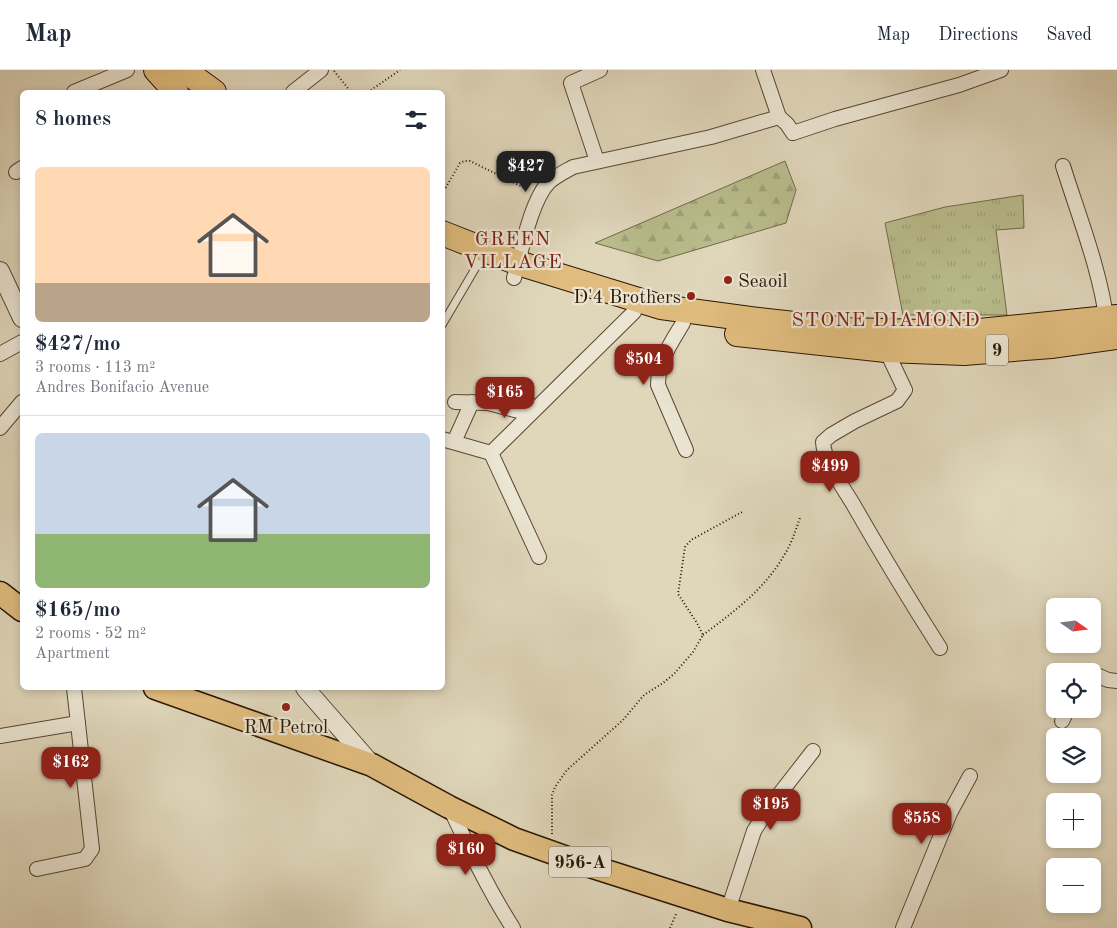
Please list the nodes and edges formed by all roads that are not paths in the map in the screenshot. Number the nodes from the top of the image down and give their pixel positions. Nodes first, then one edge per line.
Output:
1 (127, 70) edge
2 (156, 70) edge
3 (321, 70) edge
4 (600, 70) edge
5 (762, 70) edge
6 (1002, 70) edge
7 (185, 80) edge
8 (79, 90) edge
9 (209, 90) edge
10 (296, 90) edge
11 (779, 117) junction
12 (597, 162) junction
13 (1063, 166) dead end
14 (445, 235) edge
15 (445, 252) edge
16 (479, 262) junction
17 (516, 271) junction
18 (0, 272) edge
19 (634, 312) junction
20 (20, 314) edge
21 (445, 320) edge
22 (683, 323) junction
23 (1112, 328) edge
24 (20, 343) edge
25 (886, 350) junction
26 (0, 354) edge
27 (455, 402) dead end
28 (472, 402) junction
29 (20, 404) edge
30 (530, 414) junction
31 (0, 428) edge
32 (448, 441) edge
33 (686, 450) dead end
34 (491, 452) junction
35 (539, 557) dead end
36 (0, 593) edge
37 (20, 608) edge
38 (940, 648) dead end
39 (1101, 677) edge
40 (1117, 681) edge
41 (74, 690) edge
42 (161, 690) edge
43 (307, 690) edge
44 (78, 723) junction
45 (0, 736) edge
46 (814, 751) dead end
47 (372, 765) junction
48 (970, 776) dead end
49 (450, 807) junction
50 (37, 869) dead end
51 (728, 910) junction
52 (513, 928) edge
53 (800, 928) edge
54 (903, 928) edge

1 - 8 street
2 - 7 highway
3 - 10 street
4 - 12 street
5 - 11 street
6 - 11 street
7 - 9 highway
11 - 12 street
12 - 17 street
13 - 23 street
14 - 17 highway, 9
15 - 16 highway, 9
16 - 17 highway, 9
16 - 21 lane
17 - 19 highway, 9
17 - 23 highway, 9
18 - 20 street
19 - 22 highway, 9
19 - 30 street
22 - 25 highway, 9
22 - 33 street
23 - 25 highway, 9
24 - 26 street
25 - 38 street
27 - 28 street
28 - 30 street
28 - 32 street
29 - 31 street
30 - 34 street
32 - 34 street
34 - 35 street
36 - 37 main road
39 - 40 street
41 - 44 street
42 - 47 main road, 956-A
43 - 47 street, 956-A
44 - 45 street
44 - 50 street
46 - 51 street
47 - 49 main road, 956-A
48 - 54 street
49 - 51 main road, 956-A
49 - 52 street
51 - 53 main road, 956-A

